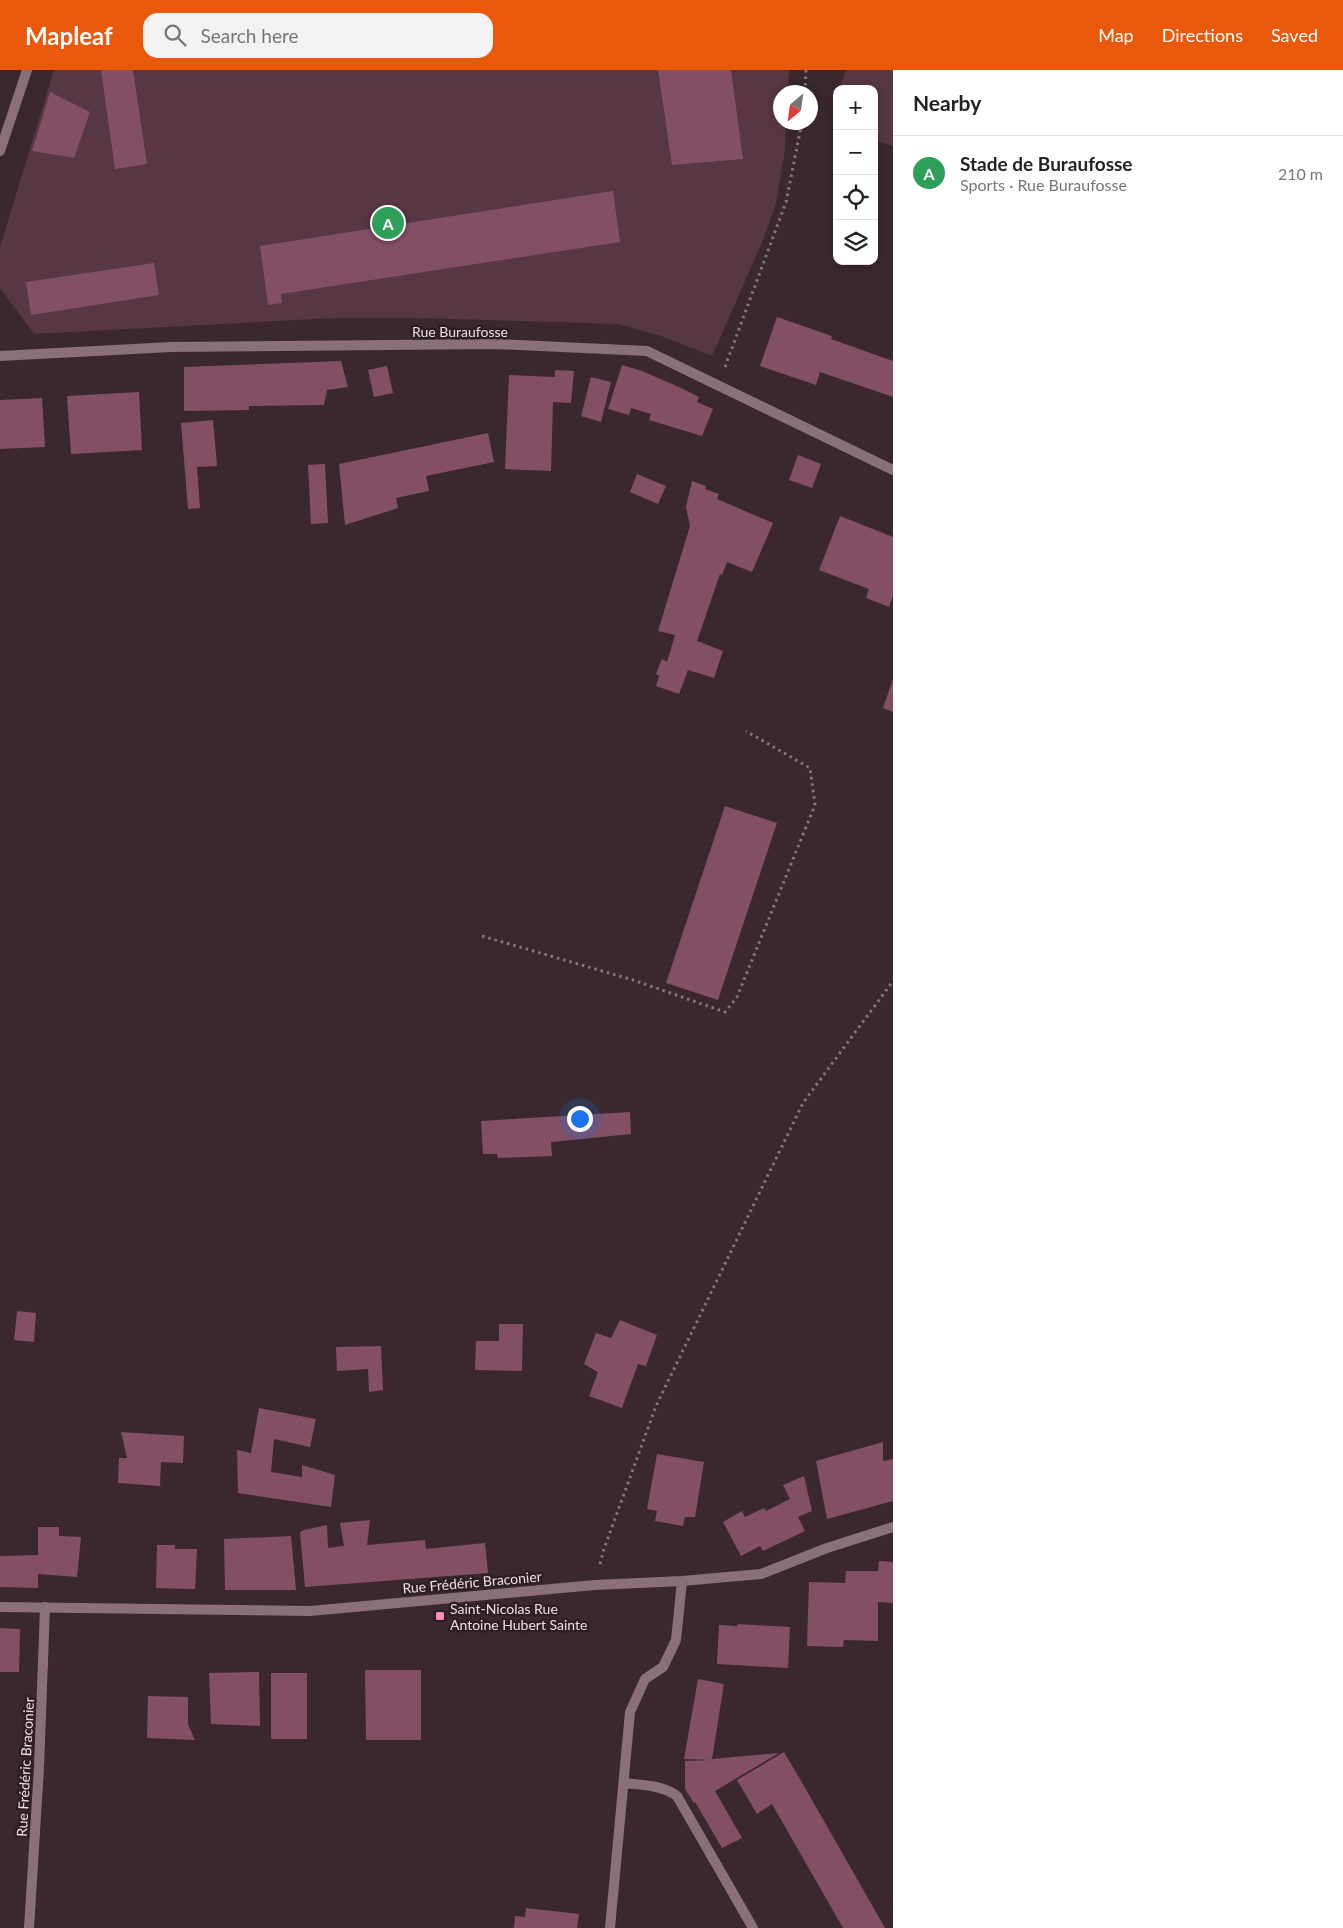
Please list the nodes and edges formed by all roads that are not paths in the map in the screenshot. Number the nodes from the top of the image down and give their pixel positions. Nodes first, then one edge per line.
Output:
1 (27, 70) edge
2 (0, 152) edge
3 (0, 356) edge
4 (893, 470) edge
5 (893, 1528) edge
6 (682, 1581) junction
7 (0, 1606) edge
8 (45, 1607) junction
9 (624, 1783) junction
10 (30, 1928) edge
11 (610, 1928) edge
12 (753, 1928) edge

1 - 2 street
3 - 4 street, Rue Buraufosse
5 - 6 street, Rue Frédéric Braconier
6 - 8 street, Rue Frédéric Braconier
6 - 9 street
7 - 8 street, Rue Frédéric Braconier
8 - 10 street, Rue Frédéric Braconier
9 - 11 street
9 - 12 street

